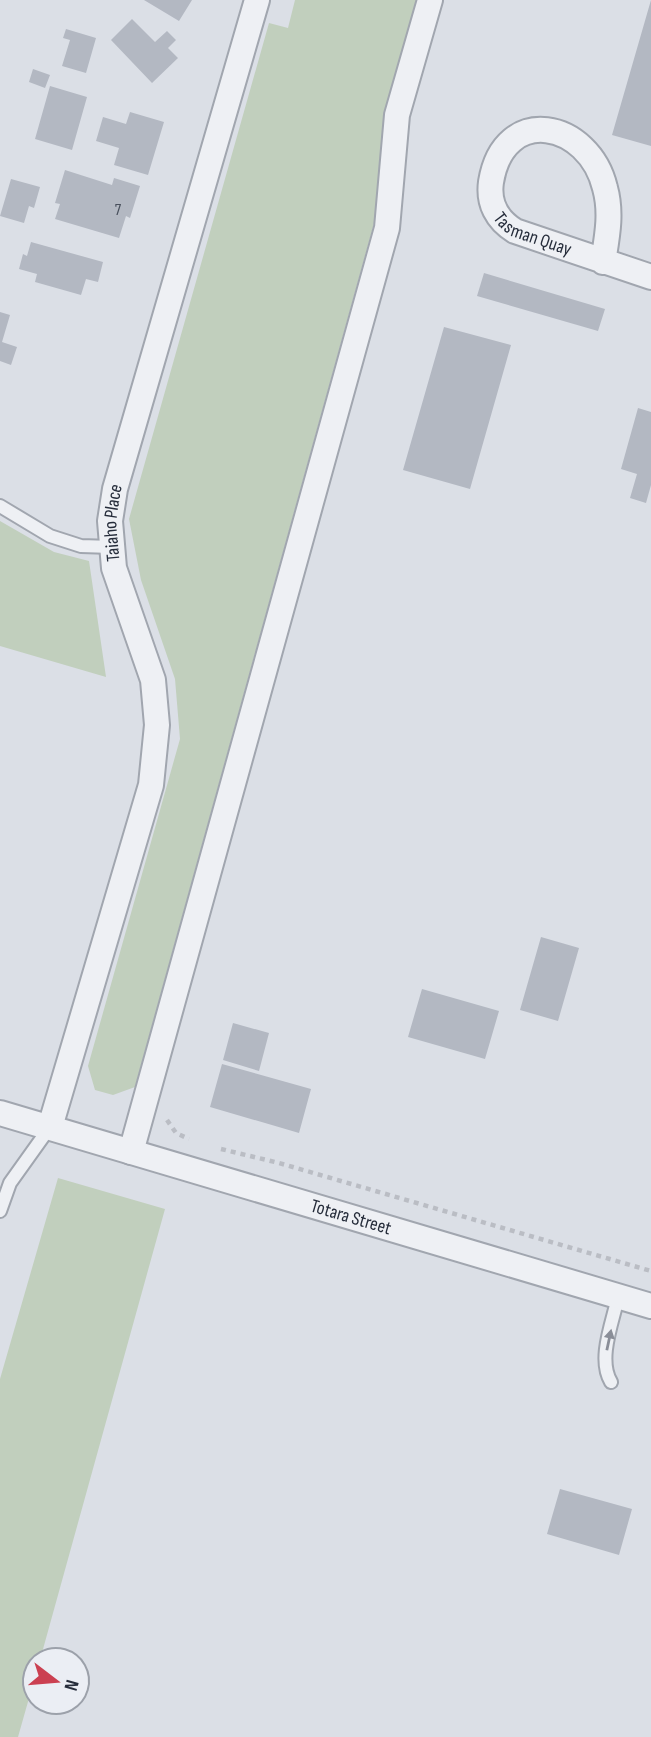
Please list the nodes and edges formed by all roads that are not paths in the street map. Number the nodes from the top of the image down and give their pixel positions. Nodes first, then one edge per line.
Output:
1 (257, 0) edge
2 (430, 0) edge
3 (603, 262) junction
4 (651, 276) edge
5 (0, 506) edge
6 (112, 547) junction
7 (0, 1113) edge
8 (51, 1128) junction
9 (131, 1152) junction
10 (0, 1211) edge
11 (618, 1297) junction
12 (651, 1306) edge
13 (611, 1382) dead end

1 - 6 street, Taiaho Place
2 - 9 street
3 - 3 street, Tasman Quay
3 - 4 street, Tasman Quay
5 - 6 lane
6 - 8 street, Taiaho Place
7 - 8 street, Totara Street
8 - 9 street, Totara Street
8 - 10 lane
9 - 11 street, Totara Street
11 - 12 street, Totara Street
13 -> 11 lane

